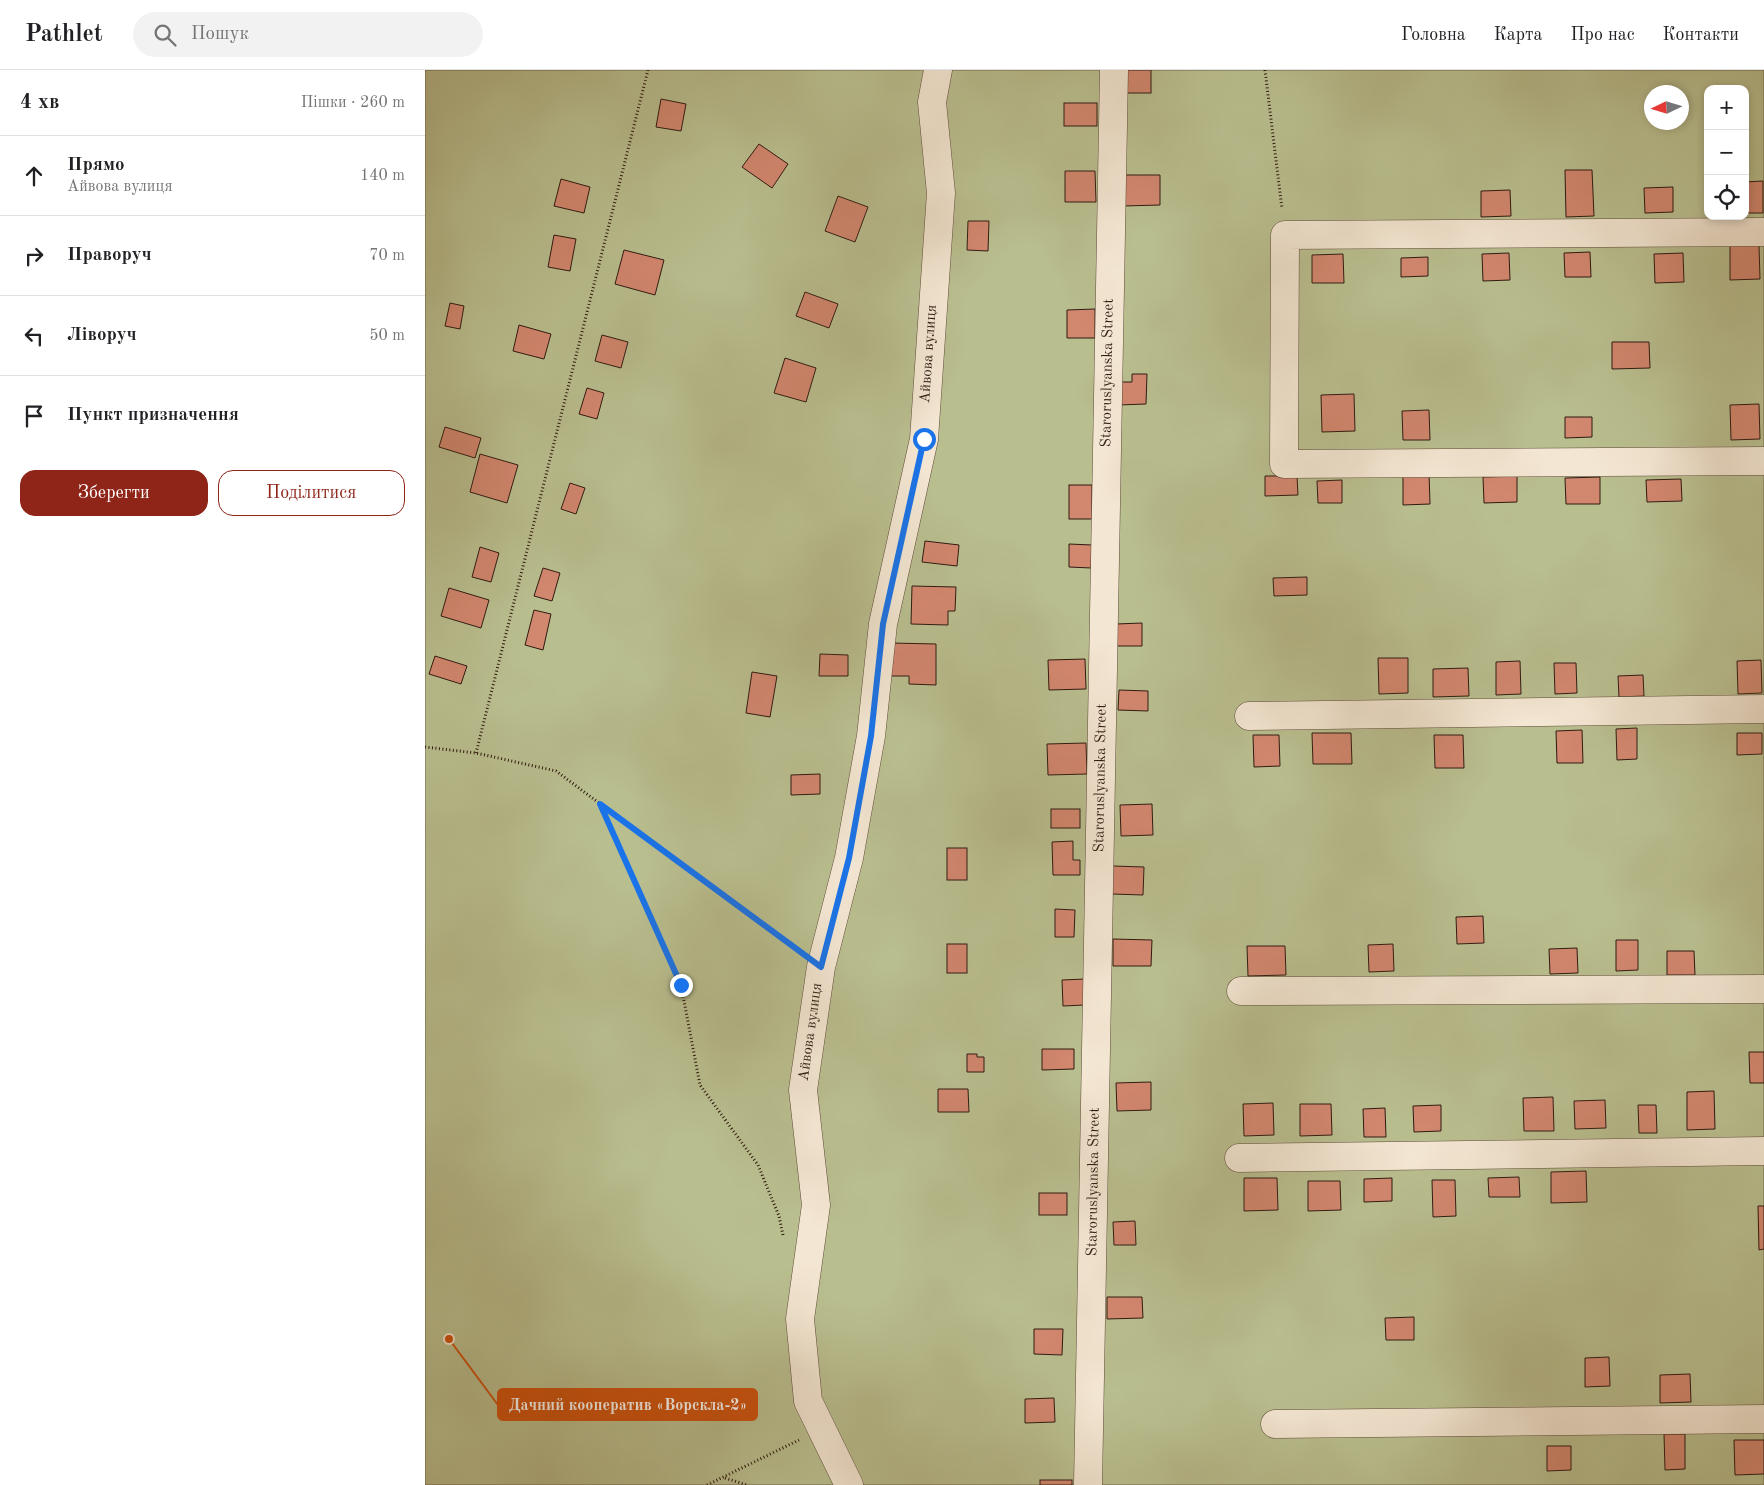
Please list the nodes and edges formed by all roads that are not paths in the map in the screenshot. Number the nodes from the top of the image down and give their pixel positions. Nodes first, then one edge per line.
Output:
1 (938, 70) edge
2 (1114, 70) edge
3 (1764, 232) edge
4 (1764, 461) edge
5 (1764, 709) edge
6 (1249, 716) dead end
7 (1764, 989) edge
8 (1241, 991) dead end
9 (1764, 1152) edge
10 (1239, 1158) dead end
11 (1764, 1419) edge
12 (1275, 1424) dead end
13 (849, 1485) edge
14 (1088, 1485) edge

1 - 13 street, Айвова вулиця
2 - 14 street, Staroruslyanska Street
3 - 4 street
5 - 6 street
7 - 8 street
9 - 10 street
11 - 12 street

